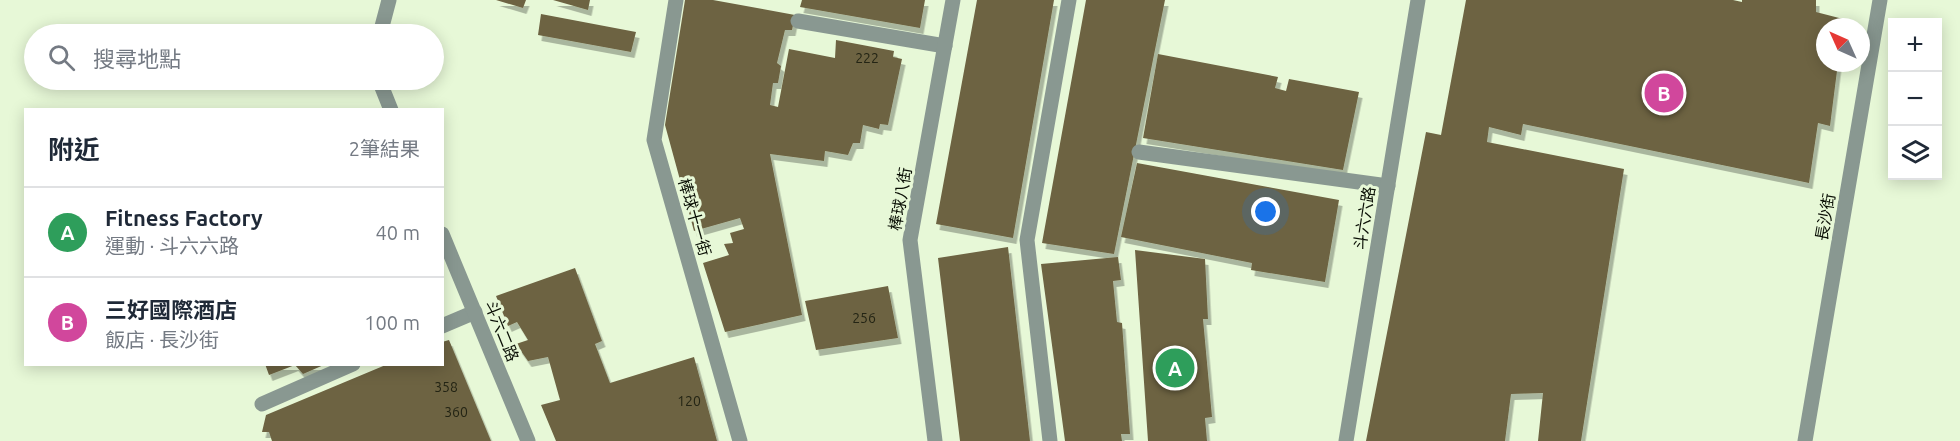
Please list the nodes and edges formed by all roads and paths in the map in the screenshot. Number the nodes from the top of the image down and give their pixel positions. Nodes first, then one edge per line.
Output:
1 (389, 0) edge
2 (676, 0) edge
3 (953, 0) edge
4 (1069, 0) edge
5 (1418, 0) edge
6 (1880, 0) edge
7 (798, 21) dead end
8 (383, 24) edge
9 (945, 46) junction
10 (383, 90) edge
11 (390, 108) edge
12 (1139, 152) dead end
13 (1388, 186) junction
14 (444, 239) edge
15 (475, 312) junction
16 (444, 325) edge
17 (348, 366) edge
18 (262, 404) dead end
19 (528, 441) edge
20 (740, 441) edge
21 (935, 441) edge
22 (1050, 441) edge
23 (1346, 441) edge
24 (1804, 441) edge

1 - 8 street
2 - 20 street, 棒球十一街
3 - 9 street, 棒球八街
4 - 22 street
5 - 13 street, 斗六六路
6 - 24 street, 長沙街
7 - 9 street
9 - 21 street, 棒球八街
10 - 11 street
12 - 13 street
13 - 23 street, 斗六六路
14 - 15 street, 斗六二路
15 - 16 street
15 - 19 street, 斗六二路
17 - 18 street

